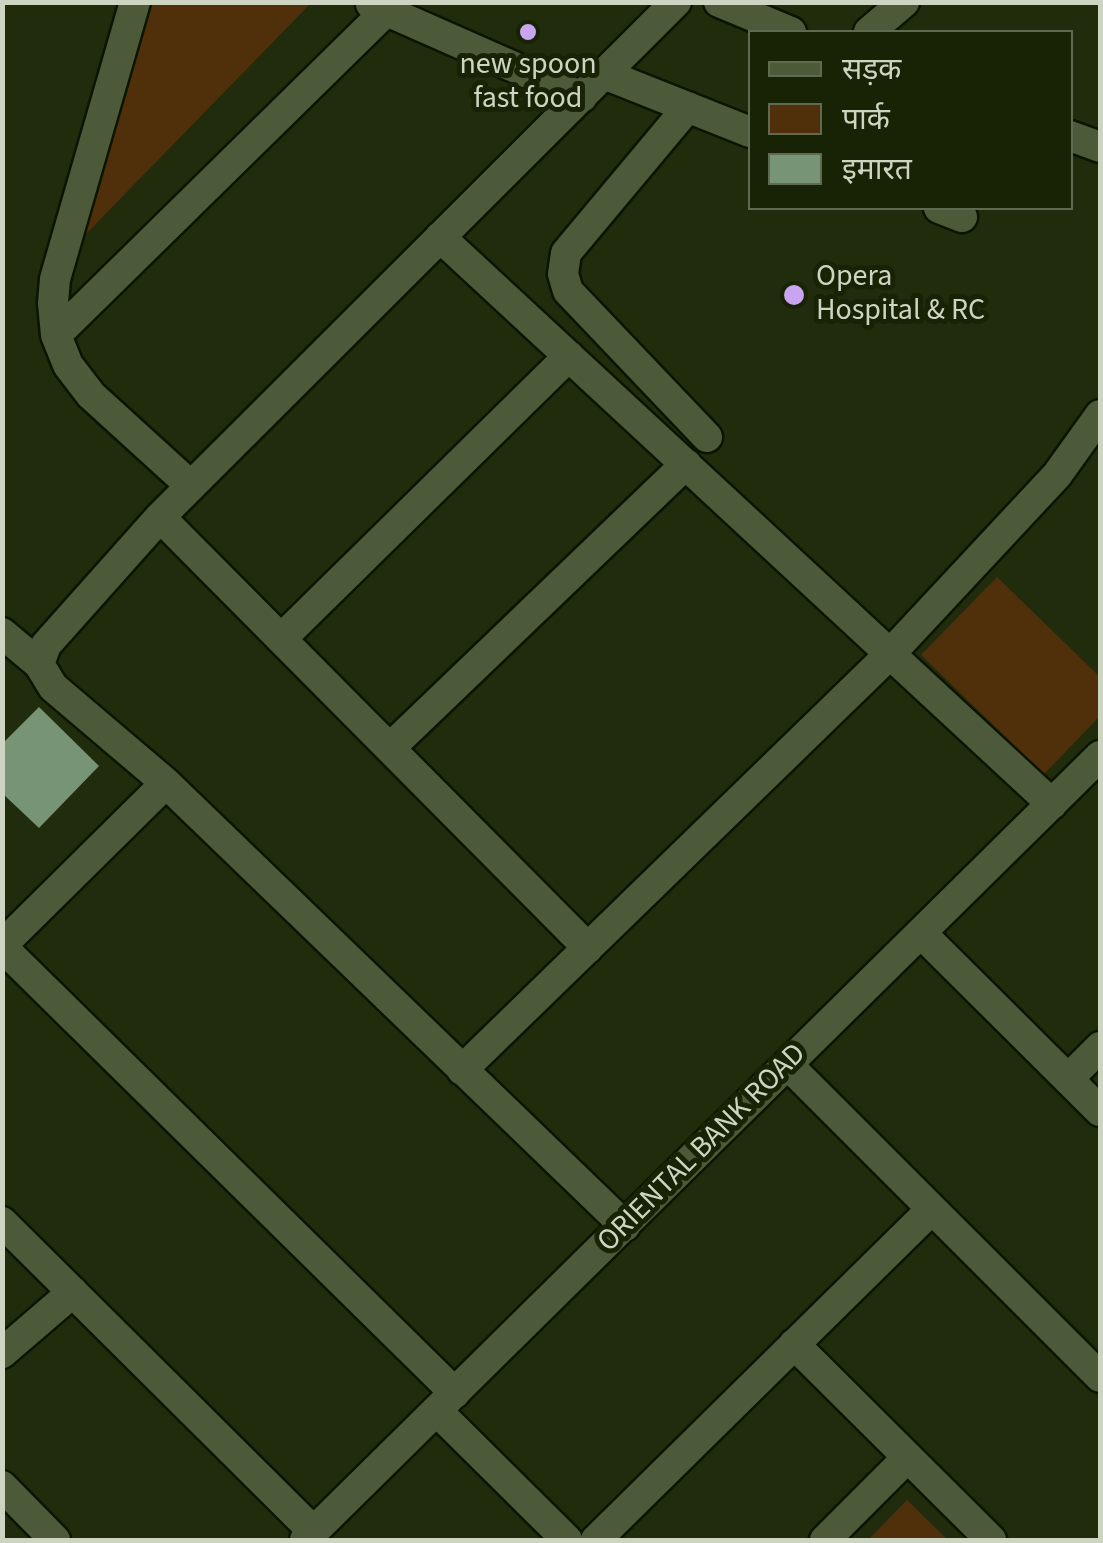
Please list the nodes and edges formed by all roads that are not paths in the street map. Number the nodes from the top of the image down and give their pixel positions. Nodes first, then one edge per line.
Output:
1 (134, 2) edge
2 (676, 2) edge
3 (718, 2) edge
4 (904, 2) edge
5 (377, 7) edge
6 (786, 30) edge
7 (870, 30) edge
8 (604, 74) junction
9 (582, 97) junction
10 (688, 107) junction
11 (748, 131) edge
12 (1073, 137) edge
13 (1100, 147) edge
14 (440, 237) junction
15 (56, 335) junction
16 (569, 356) junction
17 (1100, 415) edge
18 (707, 437) dead end
19 (686, 464) junction
20 (190, 486) junction
21 (160, 517) junction
22 (2, 633) edge
23 (281, 639) junction
24 (890, 654) junction
25 (38, 664) junction
26 (390, 748) junction
27 (1100, 756) edge
28 (166, 783) junction
29 (1052, 804) junction
30 (922, 934) junction
31 (2, 946) edge
32 (588, 948) junction
33 (1100, 1046) edge
34 (788, 1065) junction
35 (462, 1070) junction
36 (1068, 1079) junction
37 (1100, 1111) edge
38 (932, 1209) junction
39 (2, 1222) edge
40 (624, 1226) junction
41 (73, 1292) junction
42 (794, 1344) junction
43 (2, 1353) edge
44 (1100, 1377) edge
45 (446, 1402) junction
46 (908, 1457) junction
47 (2, 1486) edge
48 (310, 1536) edge
49 (55, 1540) edge
50 (567, 1540) edge
51 (596, 1540) edge
52 (824, 1540) edge
53 (991, 1540) edge

1 - 15 street
2 - 8 street
3 - 6 street
4 - 7 street
5 - 9 street
5 - 15 street
8 - 9 street
8 - 10 street
9 - 14 street
10 - 11 street
10 - 18 street
12 - 13 street
14 - 16 street
14 - 20 street
15 - 20 street
16 - 19 street
16 - 23 street
17 - 24 street
19 - 24 street
19 - 26 street
20 - 21 street
21 - 23 street
21 - 25 street
22 - 25 street
23 - 26 street
24 - 29 street
24 - 32 street
25 - 28 street
26 - 32 street
27 - 29 street, ORIENTAL BANK ROAD
28 - 31 street
28 - 35 street
29 - 30 street, ORIENTAL BANK ROAD
30 - 34 street, ORIENTAL BANK ROAD
30 - 36 street
31 - 45 street
32 - 35 street
33 - 36 street
34 - 38 street
34 - 40 street, ORIENTAL BANK ROAD
35 - 40 street
36 - 37 street
38 - 42 street
38 - 44 street
39 - 41 street
40 - 45 street, ORIENTAL BANK ROAD
41 - 43 street
41 - 48 street
42 - 46 street
42 - 51 street
45 - 48 street, ORIENTAL BANK ROAD
45 - 50 street
46 - 52 street
46 - 53 street
47 - 49 street

